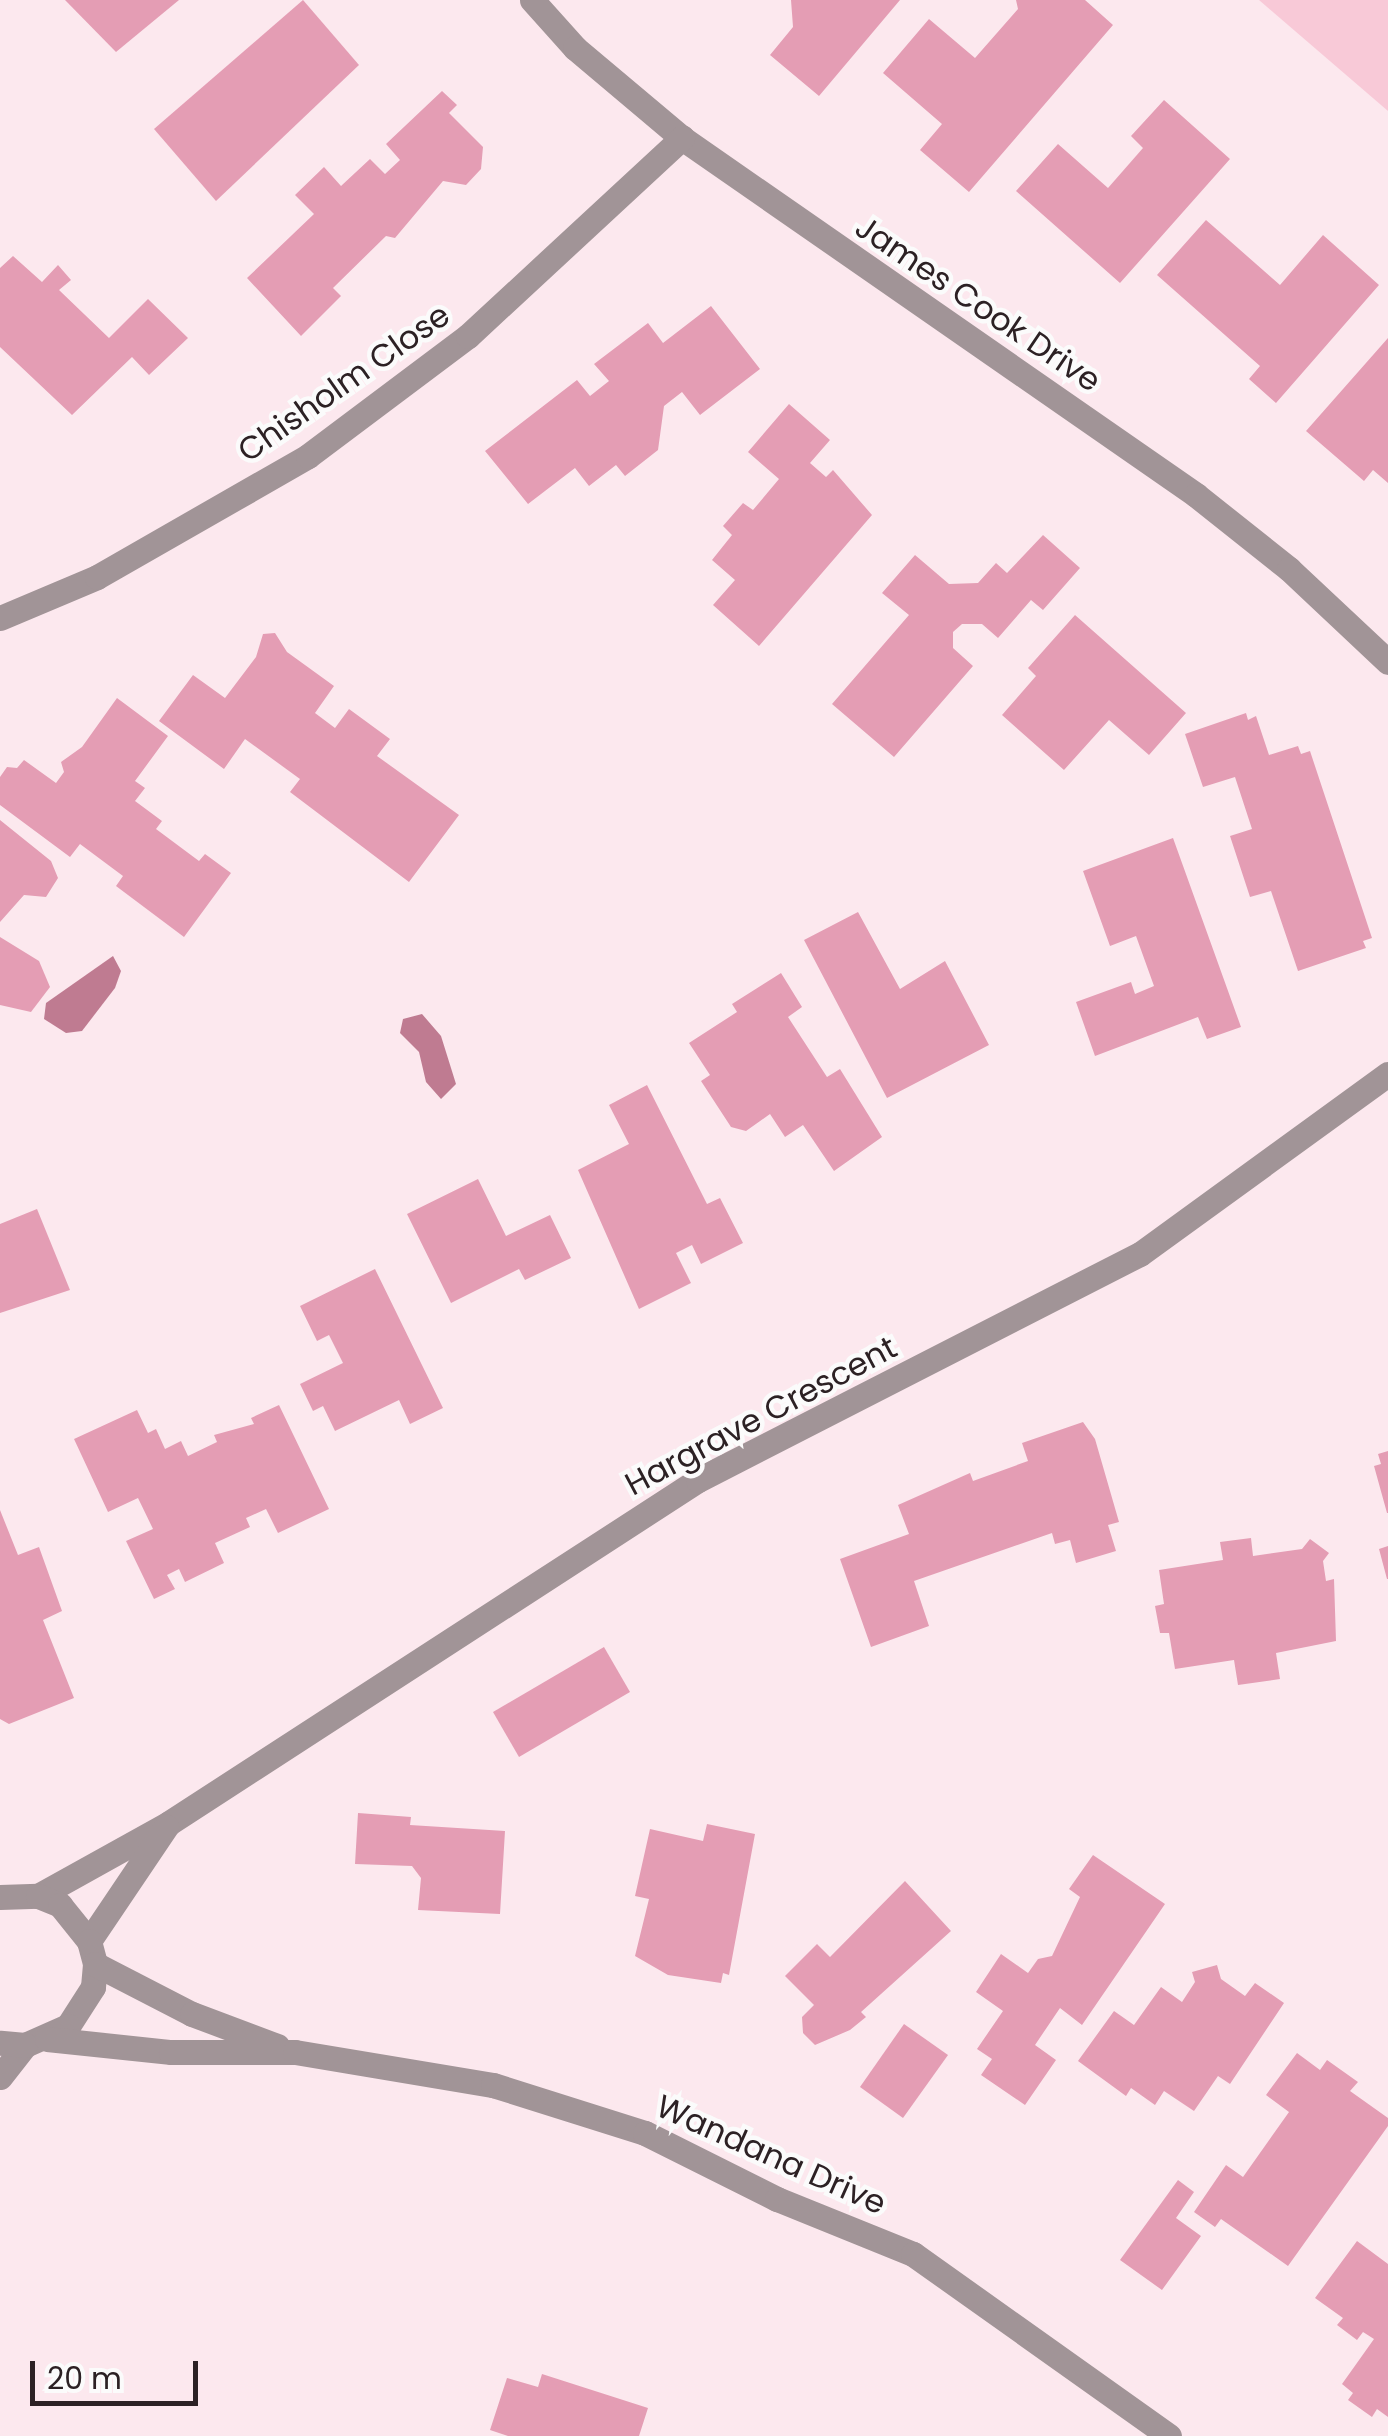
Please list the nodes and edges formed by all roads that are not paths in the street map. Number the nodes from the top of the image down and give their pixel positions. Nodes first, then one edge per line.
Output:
1 (532, 0) edge
2 (682, 138) junction
3 (0, 618) edge
4 (1388, 662) edge
5 (1388, 1074) edge
6 (169, 1823) junction
7 (13, 1893) edge
8 (92, 1952) junction
9 (24, 2042) edge
10 (294, 2052) junction
11 (0, 2077) edge
12 (1168, 2436) edge

1 - 2 street, James Cook Drive
2 - 3 street, Chisholm Close
2 - 4 street, James Cook Drive
5 - 6 street, Hargrave Crescent
6 - 7 street, Hargrave Crescent
6 - 8 street, Hargrave Crescent
7 - 8 street
8 - 9 street, Hargrave Crescent
8 - 10 street, Wandana Drive
9 - 10 street, Wandana Drive
9 - 11 street, Hargrave Crescent
10 - 12 street, Wandana Drive

